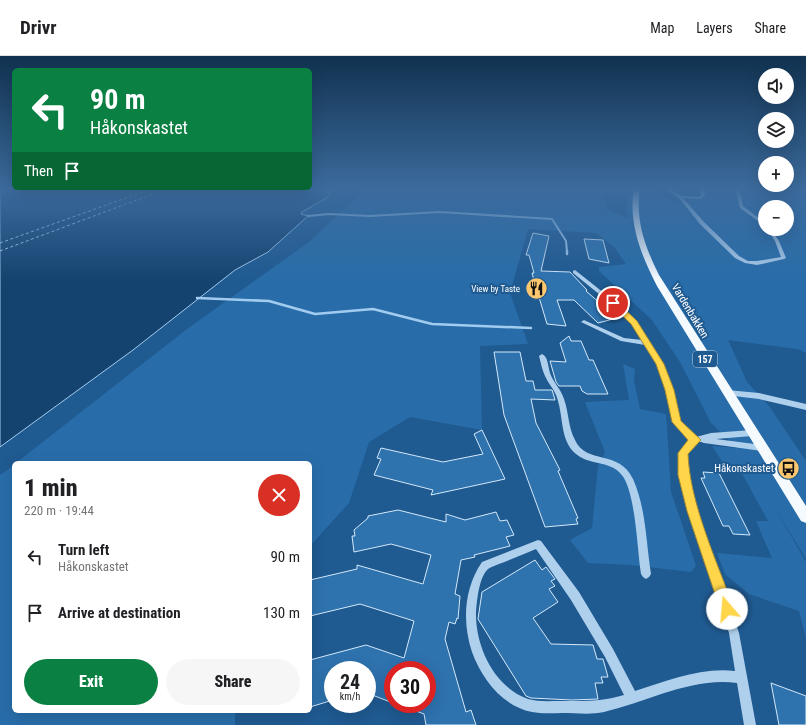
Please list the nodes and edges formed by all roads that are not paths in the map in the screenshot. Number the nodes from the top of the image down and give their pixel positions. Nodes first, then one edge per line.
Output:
1 (636, 219) edge
2 (699, 219) edge
3 (774, 236) edge
4 (575, 272) dead end
5 (584, 322) dead end
6 (647, 343) junction
7 (542, 356) dead end
8 (727, 394) junction
9 (806, 407) edge
10 (752, 433) junction
11 (698, 440) junction
12 (762, 448) junction
13 (806, 518) edge
14 (646, 574) dead end
15 (741, 678) junction
16 (632, 697) junction
17 (750, 725) edge

1 - 8 main road, Vardenbakken / 157
2 - 3 street
4 - 6 street
5 - 6 street
6 - 11 street
7 - 14 street
8 - 9 street
8 - 10 main road, Vardenbakken / 157
10 - 11 street
10 - 12 main road, Vardenbakken / 157
11 - 12 street
11 - 15 street
12 - 13 main road, Vardenbakken / 157
15 - 16 street
15 - 17 street
16 - 16 street

